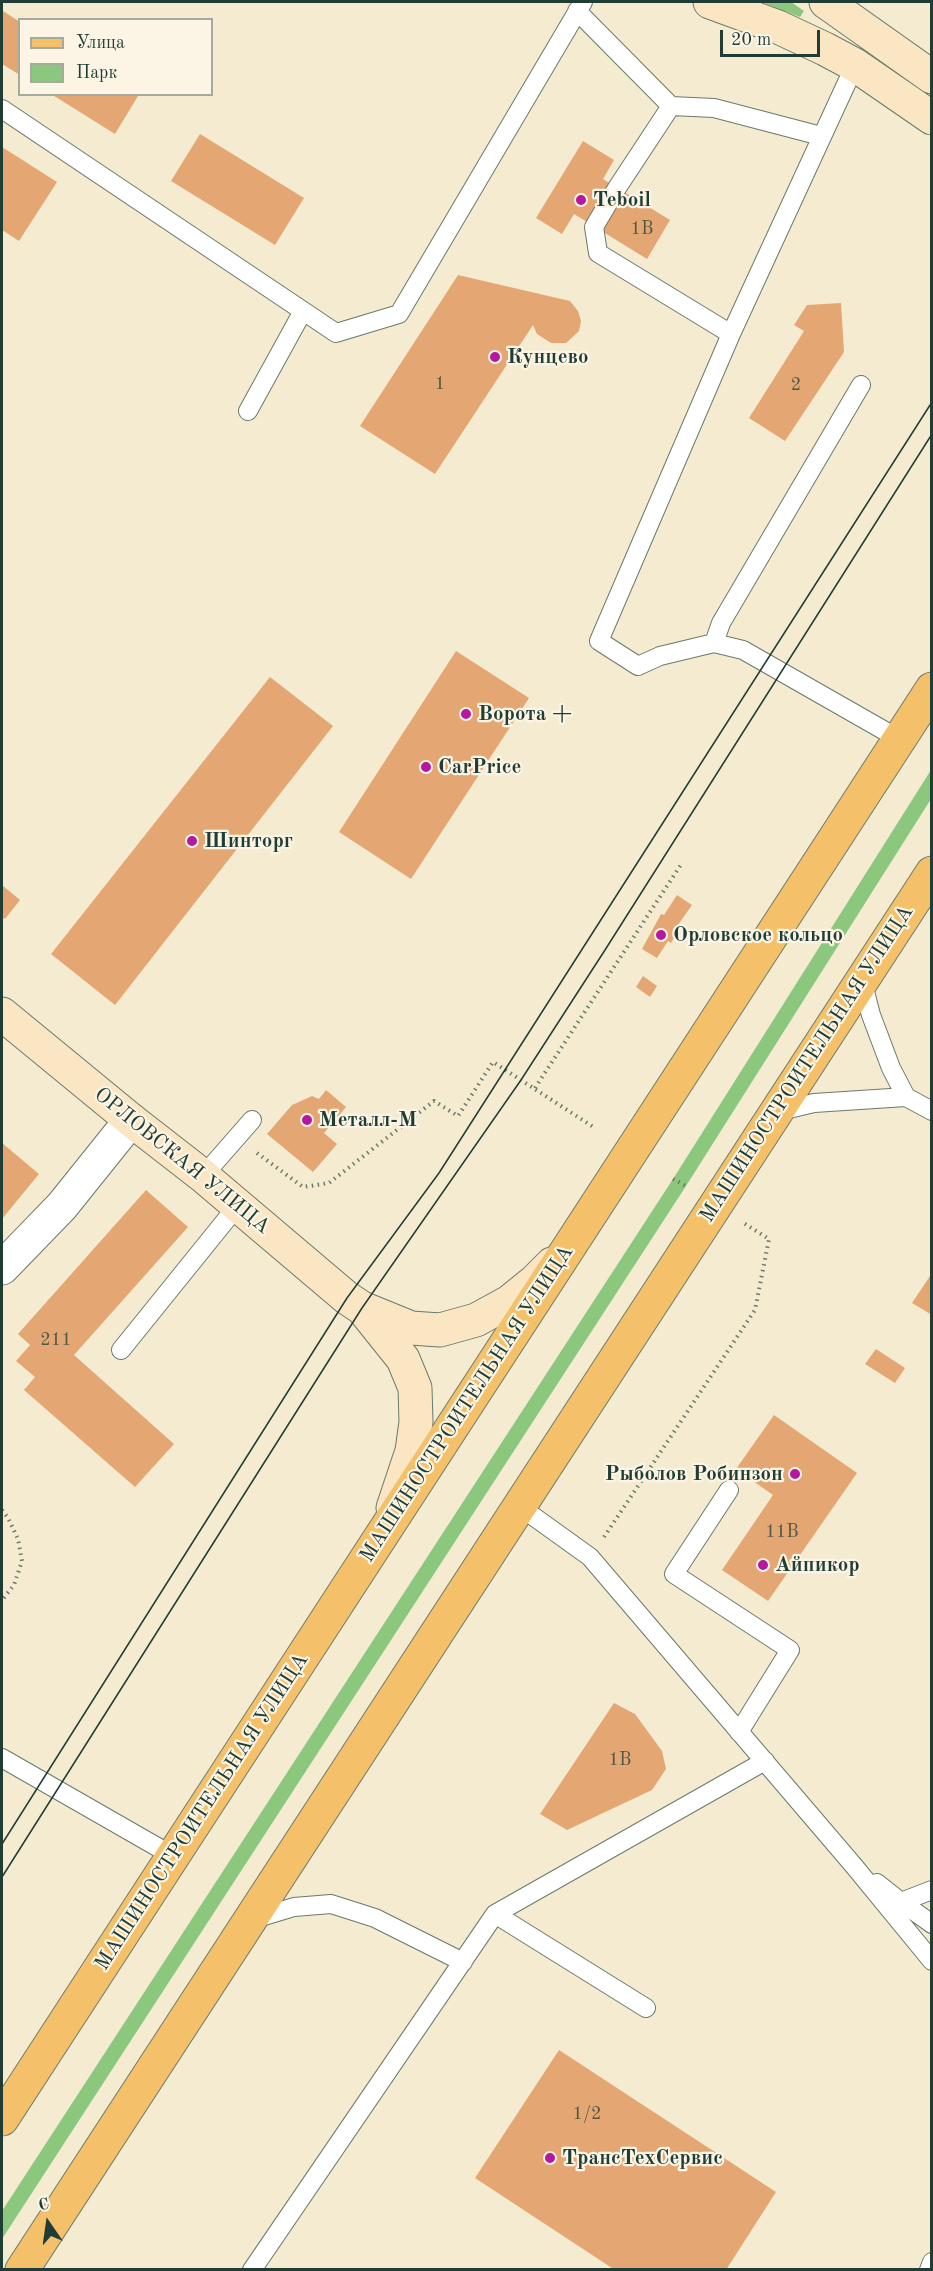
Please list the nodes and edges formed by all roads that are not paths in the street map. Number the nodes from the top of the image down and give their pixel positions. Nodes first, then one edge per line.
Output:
1 (710, 2) edge
2 (826, 2) edge
3 (580, 6) edge
4 (855, 65) junction
5 (932, 77) edge
6 (671, 106) junction
7 (2, 109) edge
8 (932, 118) edge
9 (821, 136) junction
10 (303, 311) junction
11 (731, 334) junction
12 (861, 385) dead end
13 (248, 411) dead end
14 (714, 644) junction
15 (932, 689) edge
16 (899, 739) junction
17 (932, 873) edge
18 (862, 980) junction
19 (2, 1014) edge
20 (906, 1097) junction
21 (932, 1111) edge
22 (776, 1112) junction
23 (131, 1120) junction
24 (252, 1120) dead end
25 (203, 1176) junction
26 (238, 1205) junction
27 (569, 1247) junction
28 (2, 1268) edge
29 (362, 1308) junction
30 (121, 1350) dead end
31 (729, 1490) dead end
32 (519, 1506) junction
33 (387, 1527) junction
34 (739, 1732) junction
35 (2, 1758) edge
36 (765, 1761) junction
37 (173, 1856) junction
38 (854, 1866) junction
39 (932, 1890) edge
40 (901, 1902) junction
41 (495, 1914) junction
42 (249, 1921) junction
43 (932, 1924) edge
44 (463, 1962) junction
45 (931, 1962) edge
46 (646, 2008) dead end
47 (2, 2119) edge
48 (74, 2190) junction
49 (932, 2262) edge
50 (22, 2270) edge
51 (39, 2270) edge
52 (252, 2270) edge
53 (929, 2270) edge

1 - 4 street
2 - 5 street
3 - 6 lane
3 - 10 lane
4 - 8 street
4 - 9 lane
6 - 9 lane
6 - 11 lane
7 - 10 lane
9 - 11 lane
10 - 13 lane
11 - 14 lane
12 - 14 lane
14 - 16 lane
15 - 16 main road, МАШИНОСТРОИТЕЛЬНАЯ УЛИЦА
16 - 27 main road, МАШИНОСТРОИТЕЛЬНАЯ УЛИЦА
17 - 18 main road, МАШИНОСТРОИТЕЛЬНАЯ УЛИЦА
18 - 20 lane
18 - 22 main road, МАШИНОСТРОИТЕЛЬНАЯ УЛИЦА
19 - 23 street, ОРЛОВСКАЯ УЛИЦА
20 - 21 lane
20 - 22 lane
22 - 32 main road, МАШИНОСТРОИТЕЛЬНАЯ УЛИЦА
23 - 25 street, ОРЛОВСКАЯ УЛИЦА
23 - 28 street
24 - 25 lane
25 - 26 street, ОРЛОВСКАЯ УЛИЦА
26 - 29 street, ОРЛОВСКАЯ УЛИЦА
26 - 30 lane
27 - 29 street
27 - 33 main road, МАШИНОСТРОИТЕЛЬНАЯ УЛИЦА
29 - 33 street
31 - 34 lane
32 - 34 lane
32 - 42 main road, МАШИНОСТРОИТЕЛЬНАЯ УЛИЦА
33 - 37 main road, МАШИНОСТРОИТЕЛЬНАЯ УЛИЦА
34 - 36 lane
35 - 37 lane
36 - 38 lane
36 - 41 lane
37 - 47 main road, МАШИНОСТРОИТЕЛЬНАЯ УЛИЦА
38 - 40 lane
38 - 45 lane
39 - 40 lane
40 - 43 lane
41 - 44 lane
41 - 46 lane
42 - 44 lane
42 - 48 main road, МАШИНОСТРОИТЕЛЬНАЯ УЛИЦА
44 - 52 lane
48 - 50 main road
48 - 51 main road
49 - 53 lane

